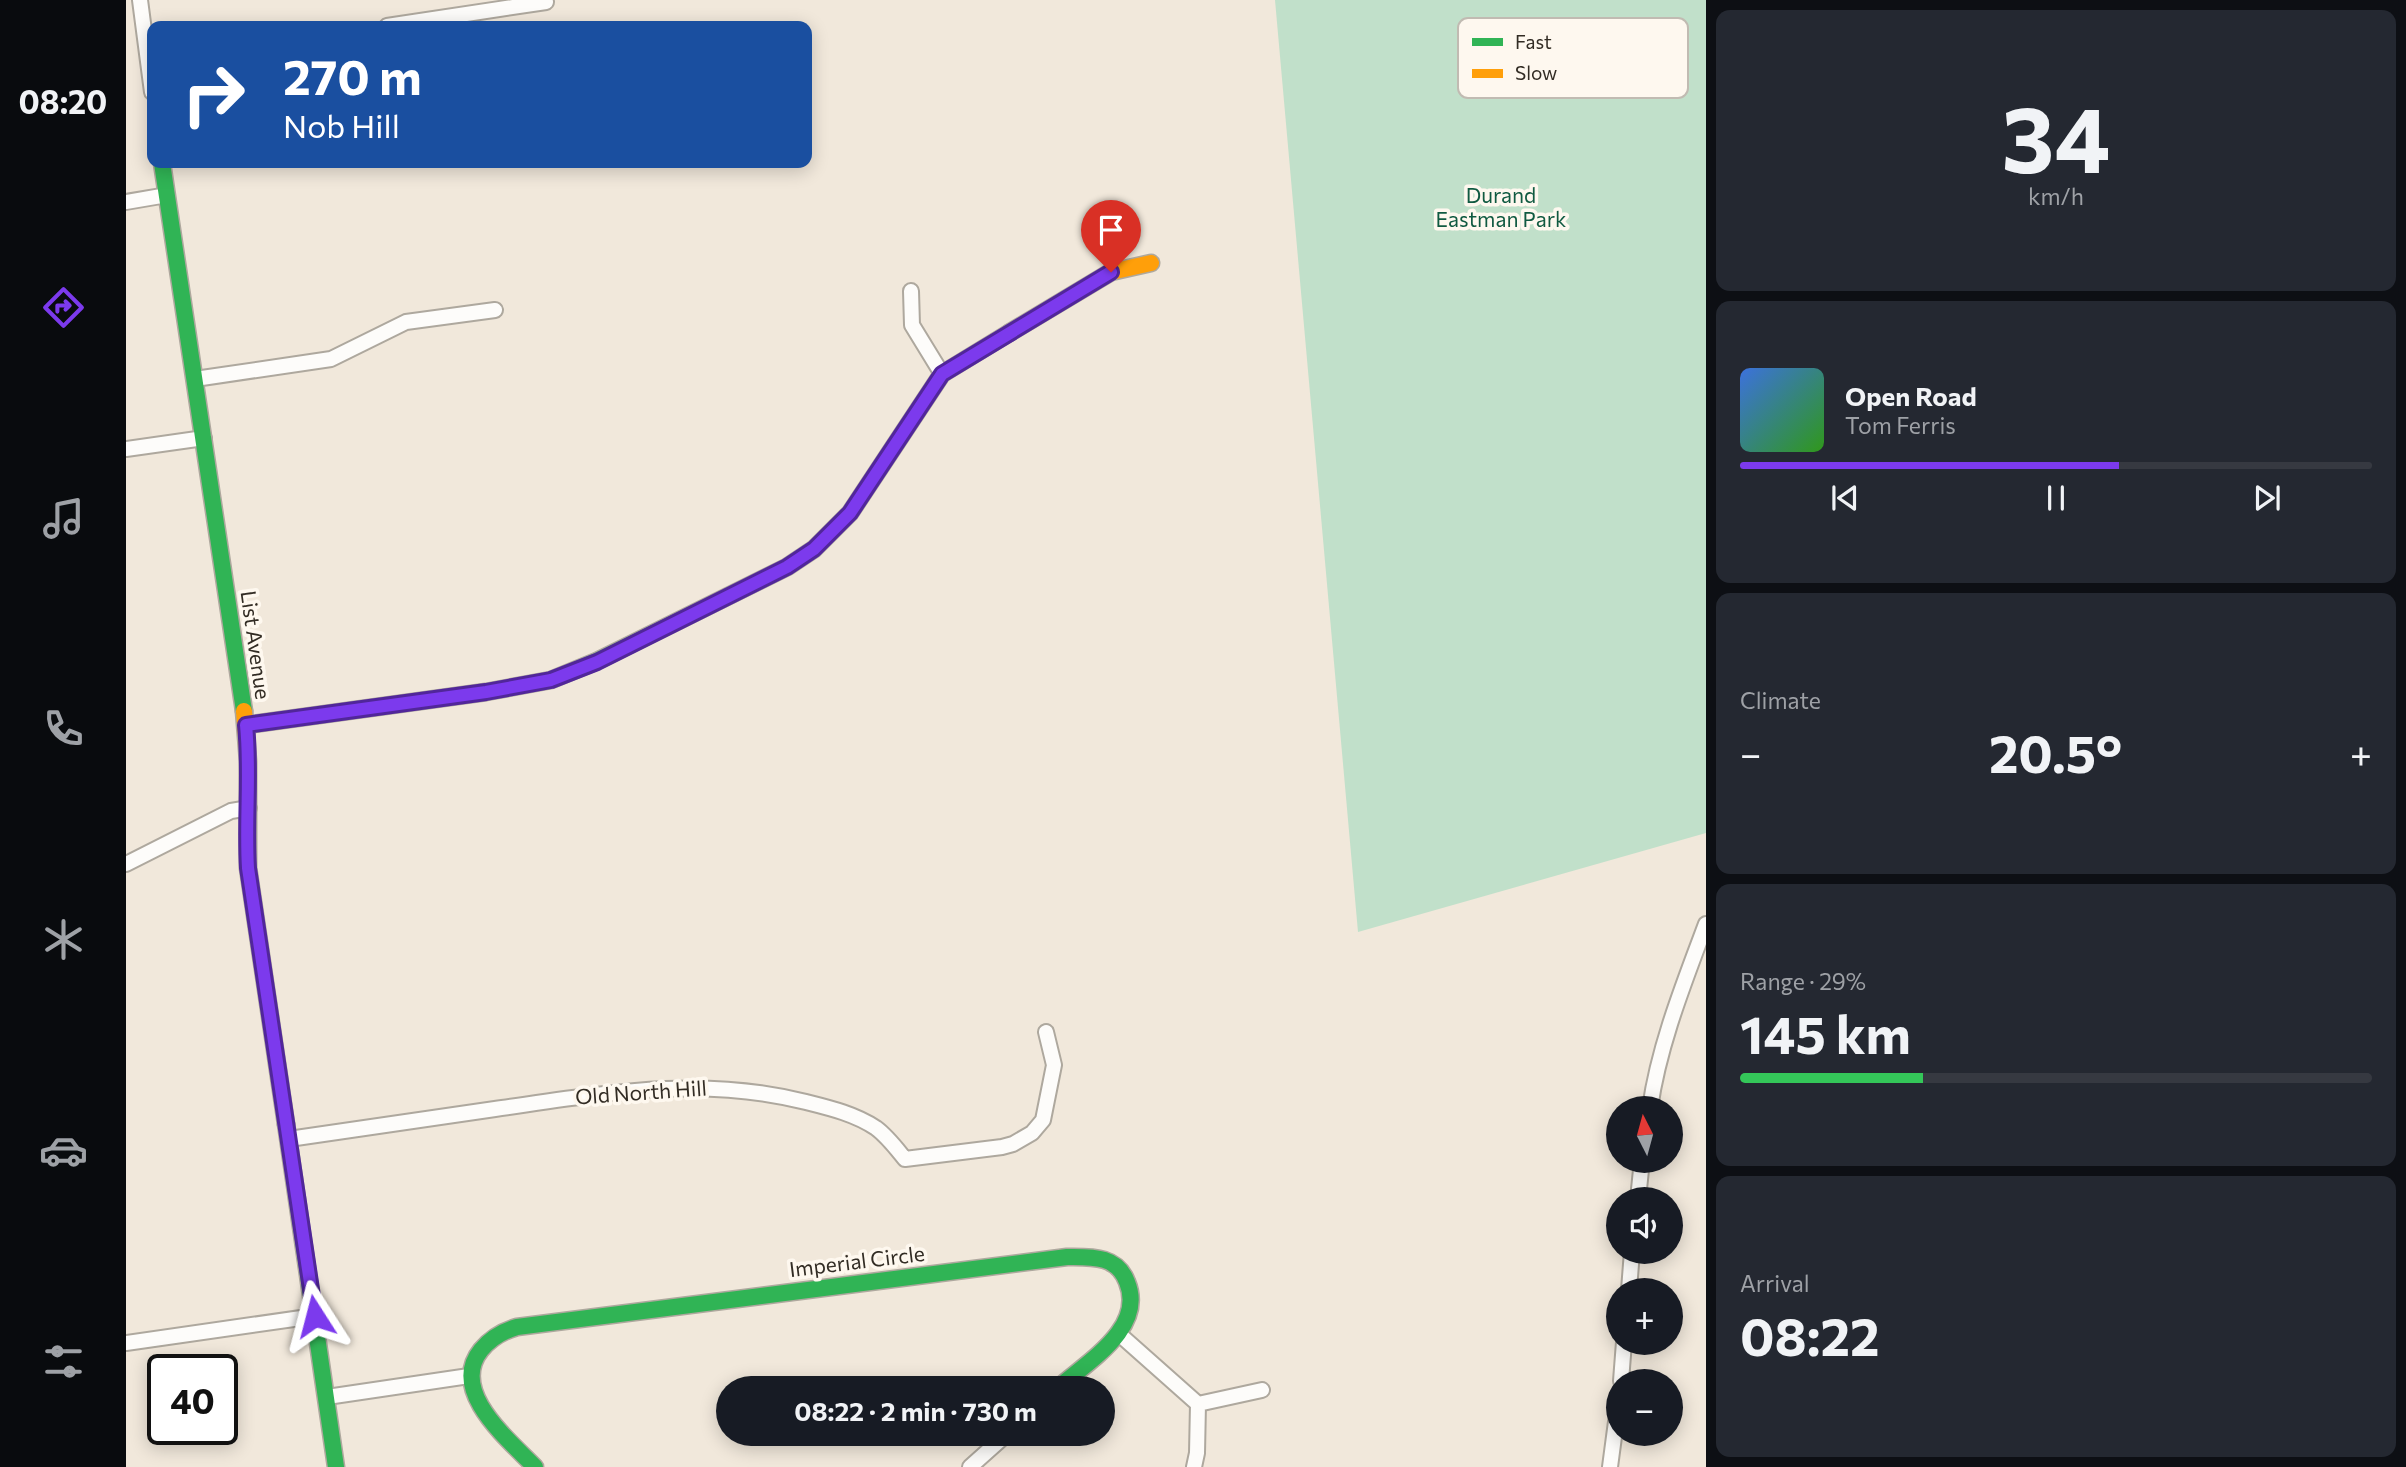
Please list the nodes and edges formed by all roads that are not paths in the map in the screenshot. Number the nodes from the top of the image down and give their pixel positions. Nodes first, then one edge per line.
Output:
1 (140, 0) edge
2 (546, 2) dead end
3 (420, 21) edge
4 (147, 43) edge
5 (163, 168) edge
6 (167, 195) junction
7 (126, 202) edge
8 (1151, 262) dead end
9 (911, 291) dead end
10 (495, 310) dead end
11 (942, 374) junction
12 (195, 379) junction
13 (204, 438) junction
14 (126, 449) edge
15 (246, 725) junction
16 (248, 808) junction
17 (126, 864) edge
18 (1706, 924) edge
19 (1046, 1032) dead end
20 (1652, 1096) edge
21 (289, 1139) junction
22 (315, 1316) junction
23 (1118, 1333) junction
24 (126, 1343) edge
25 (470, 1376) junction
26 (1071, 1376) edge
27 (1262, 1390) dead end
28 (327, 1397) junction
29 (1198, 1404) junction
30 (993, 1446) edge
31 (1613, 1446) edge
32 (336, 1467) edge
33 (535, 1467) edge
34 (970, 1467) edge
35 (1194, 1467) edge
36 (1610, 1467) edge

1 - 4 street
2 - 3 street
5 - 6 street, List Avenue
6 - 7 street
6 - 12 street, List Avenue
8 - 11 street
9 - 11 street
10 - 12 street
11 - 15 street
12 - 13 street, List Avenue
13 - 14 street
13 - 15 street, List Avenue
15 - 16 street, List Avenue
16 - 17 street
16 - 21 street, List Avenue
18 - 20 street
19 - 21 street, Old North Hill
21 - 22 street, List Avenue
22 - 24 street
22 - 28 street, List Avenue
23 - 25 street, Imperial Circle
23 - 26 street, Imperial Circle
23 - 29 street
25 - 28 street
25 - 33 street
27 - 29 street
28 - 32 street, List Avenue
29 - 35 street
30 - 34 street
31 - 36 street

